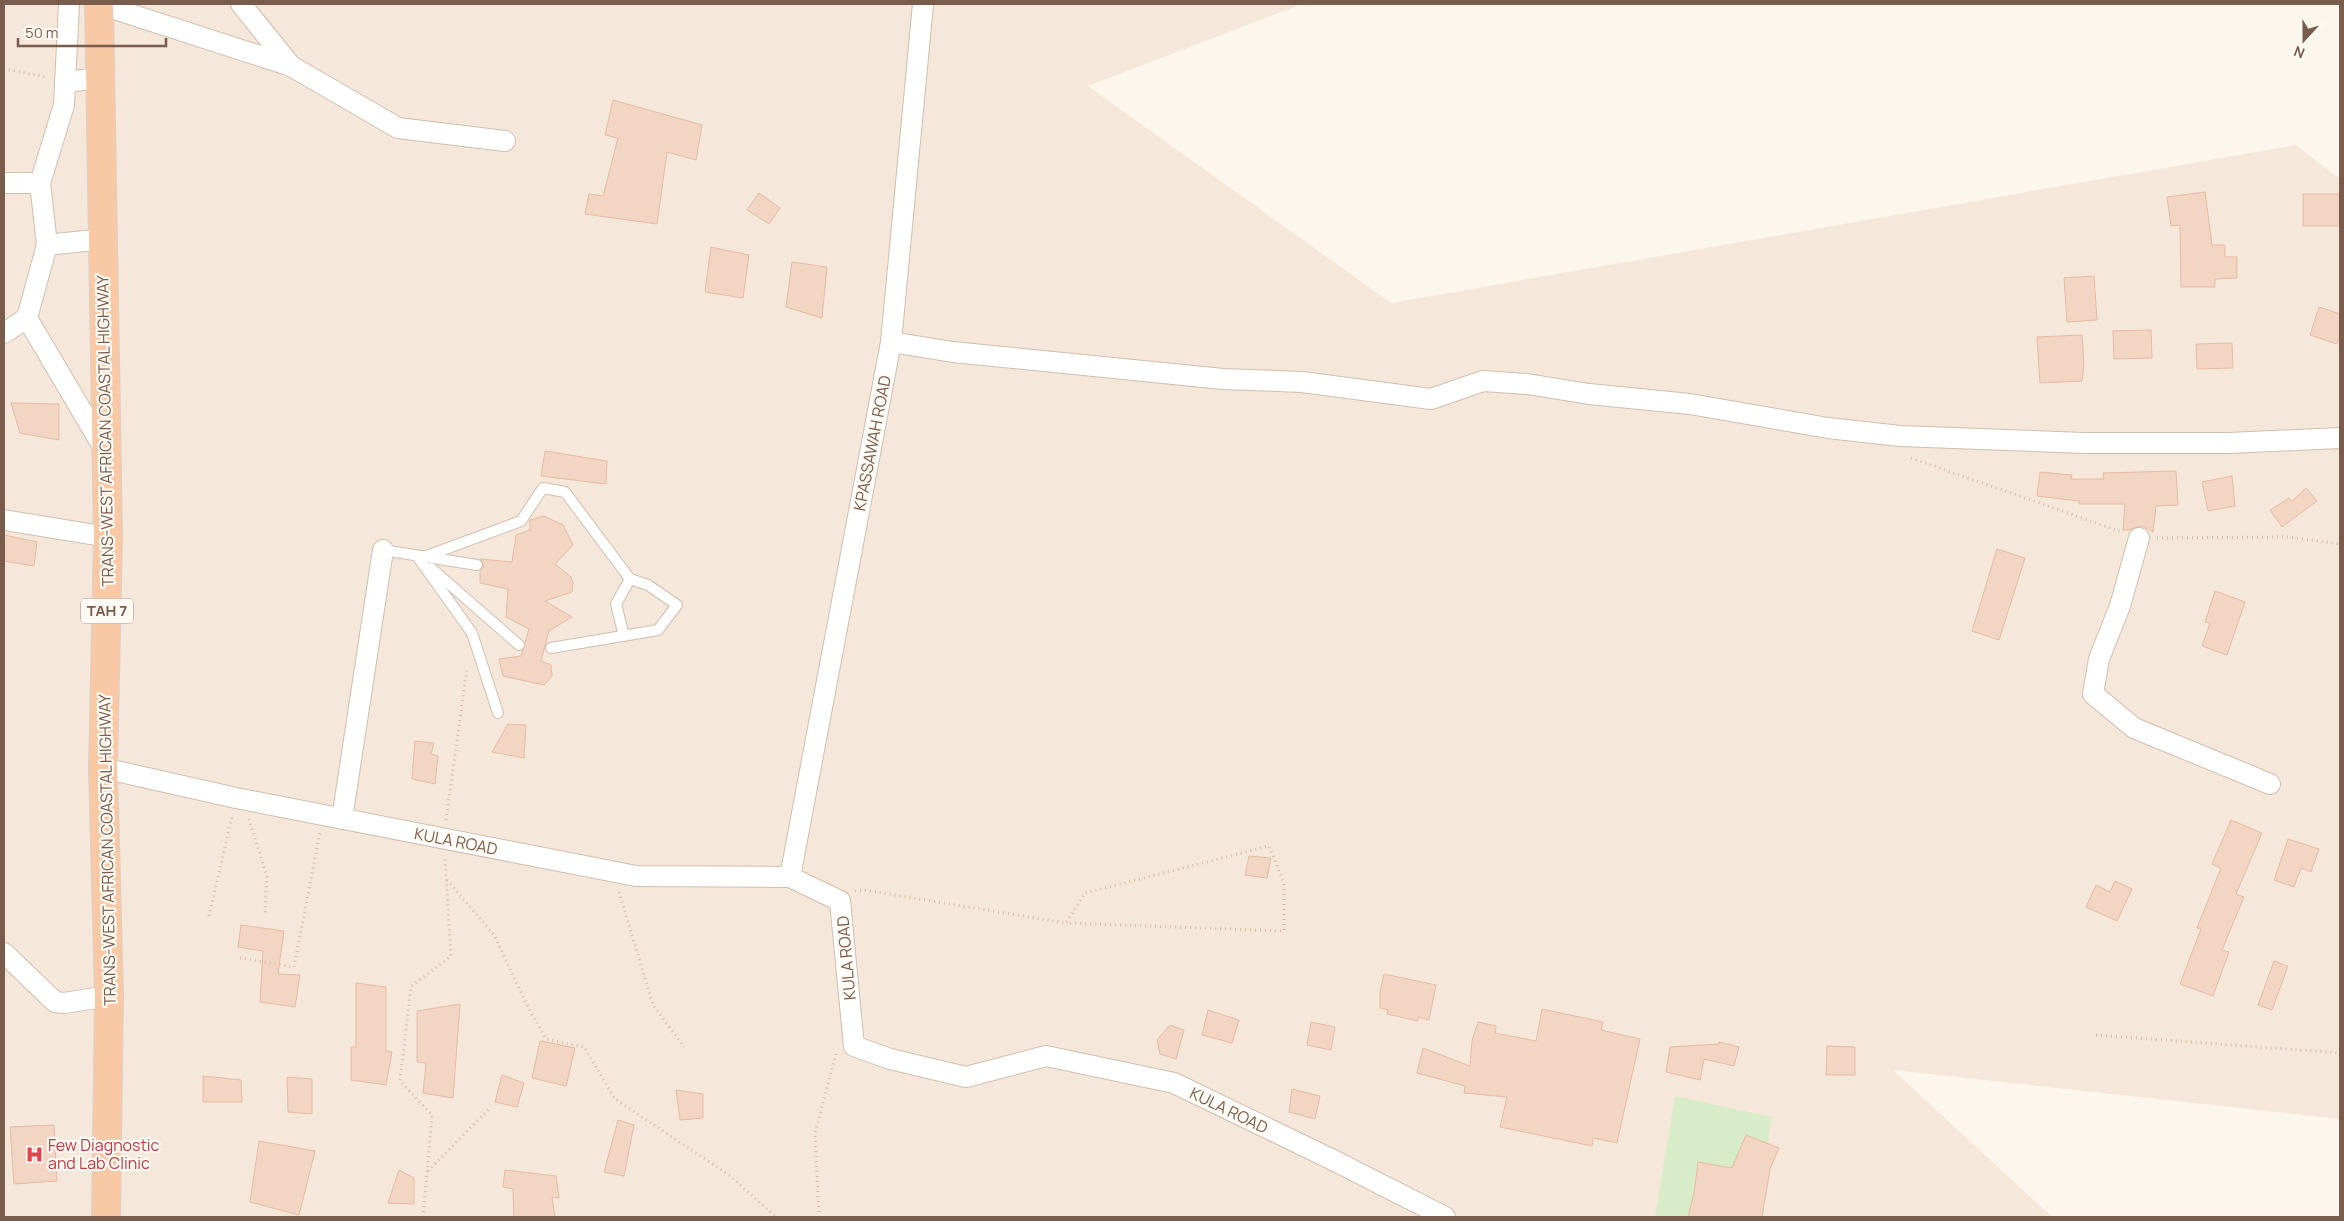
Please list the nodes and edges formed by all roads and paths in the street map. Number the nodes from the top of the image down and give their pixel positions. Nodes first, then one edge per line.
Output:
1 (69, 4) edge
2 (99, 4) edge
3 (241, 4) edge
4 (923, 4) edge
5 (291, 66) junction
6 (4, 69) edge
7 (100, 78) junction
8 (58, 80) junction
9 (505, 142) dead end
10 (4, 183) edge
11 (40, 183) junction
12 (103, 238) junction
13 (47, 246) junction
14 (27, 318) junction
15 (4, 333) edge
16 (891, 342) junction
17 (2340, 438) edge
18 (107, 454) junction
19 (1903, 455) dead end
20 (4, 520) edge
21 (108, 537) junction
22 (2138, 538) junction
23 (2340, 544) edge
24 (383, 550) joint
25 (420, 556) junction
26 (476, 565) dead end
27 (630, 579) junction
28 (472, 633) junction
29 (624, 636) junction
30 (519, 644) dead end
31 (551, 648) dead end
32 (498, 713) dead end
33 (103, 768) junction
34 (2270, 784) dead end
35 (240, 798) junction
36 (332, 817) junction
37 (444, 838) junction
38 (613, 872) junction
39 (790, 877) junction
40 (446, 880) junction
41 (830, 896) junction
42 (265, 913) dead end
43 (209, 916) dead end
44 (1066, 923) junction
45 (4, 953) edge
46 (240, 958) dead end
47 (109, 996) junction
48 (2096, 1035) dead end
49 (854, 1046) junction
50 (684, 1047) dead end
51 (2340, 1053) edge
52 (490, 1108) dead end
53 (428, 1172) junction
54 (106, 1217) edge
55 (423, 1217) edge
56 (776, 1217) edge
57 (819, 1217) edge
58 (1445, 1217) edge

1 - 8 street
2 - 5 street
2 - 7 highway, TRANS-WEST AFRICAN COASTAL HIGHWAY / TAH 7
3 - 5 street
4 - 16 street, KPASSAWAH ROAD
5 - 9 street
6 - 8 path
7 - 8 street
7 - 12 highway, TRANS-WEST AFRICAN COASTAL HIGHWAY / TAH 7
8 - 11 street
10 - 11 street
11 - 13 street
12 - 13 street
12 - 18 highway, TRANS-WEST AFRICAN COASTAL HIGHWAY / TAH 7
13 - 14 street
14 - 15 street
14 - 18 street
16 - 17 street
16 - 39 street, KPASSAWAH ROAD
18 - 21 highway, TRANS-WEST AFRICAN COASTAL HIGHWAY / TAH 7
19 - 22 path
20 - 21 street
21 - 33 highway, TRANS-WEST AFRICAN COASTAL HIGHWAY / TAH 7
22 - 23 path
22 - 34 street
24 - 25 lane
24 - 36 street
25 - 26 lane
25 - 27 lane
25 - 28 lane
25 - 30 lane
27 - 29 lane
27 - 29 lane
28 - 32 lane
28 - 37 path
29 - 31 lane
33 - 35 street, KULA ROAD
33 - 47 highway, TRANS-WEST AFRICAN COASTAL HIGHWAY / TAH 7
35 - 36 street, KULA ROAD
35 - 42 path
35 - 43 path
36 - 37 street, KULA ROAD
36 - 46 path
37 - 38 street, KULA ROAD
37 - 40 path
38 - 39 street, KULA ROAD
38 - 50 path
39 - 41 street, KULA ROAD
40 - 53 path
40 - 56 path
41 - 44 path
41 - 49 street, KULA ROAD
44 - 44 path
45 - 47 street
47 - 54 highway, TRANS-WEST AFRICAN COASTAL HIGHWAY / TAH 7
48 - 51 path
49 - 57 path
49 - 58 street, KULA ROAD
52 - 53 path
53 - 55 path

